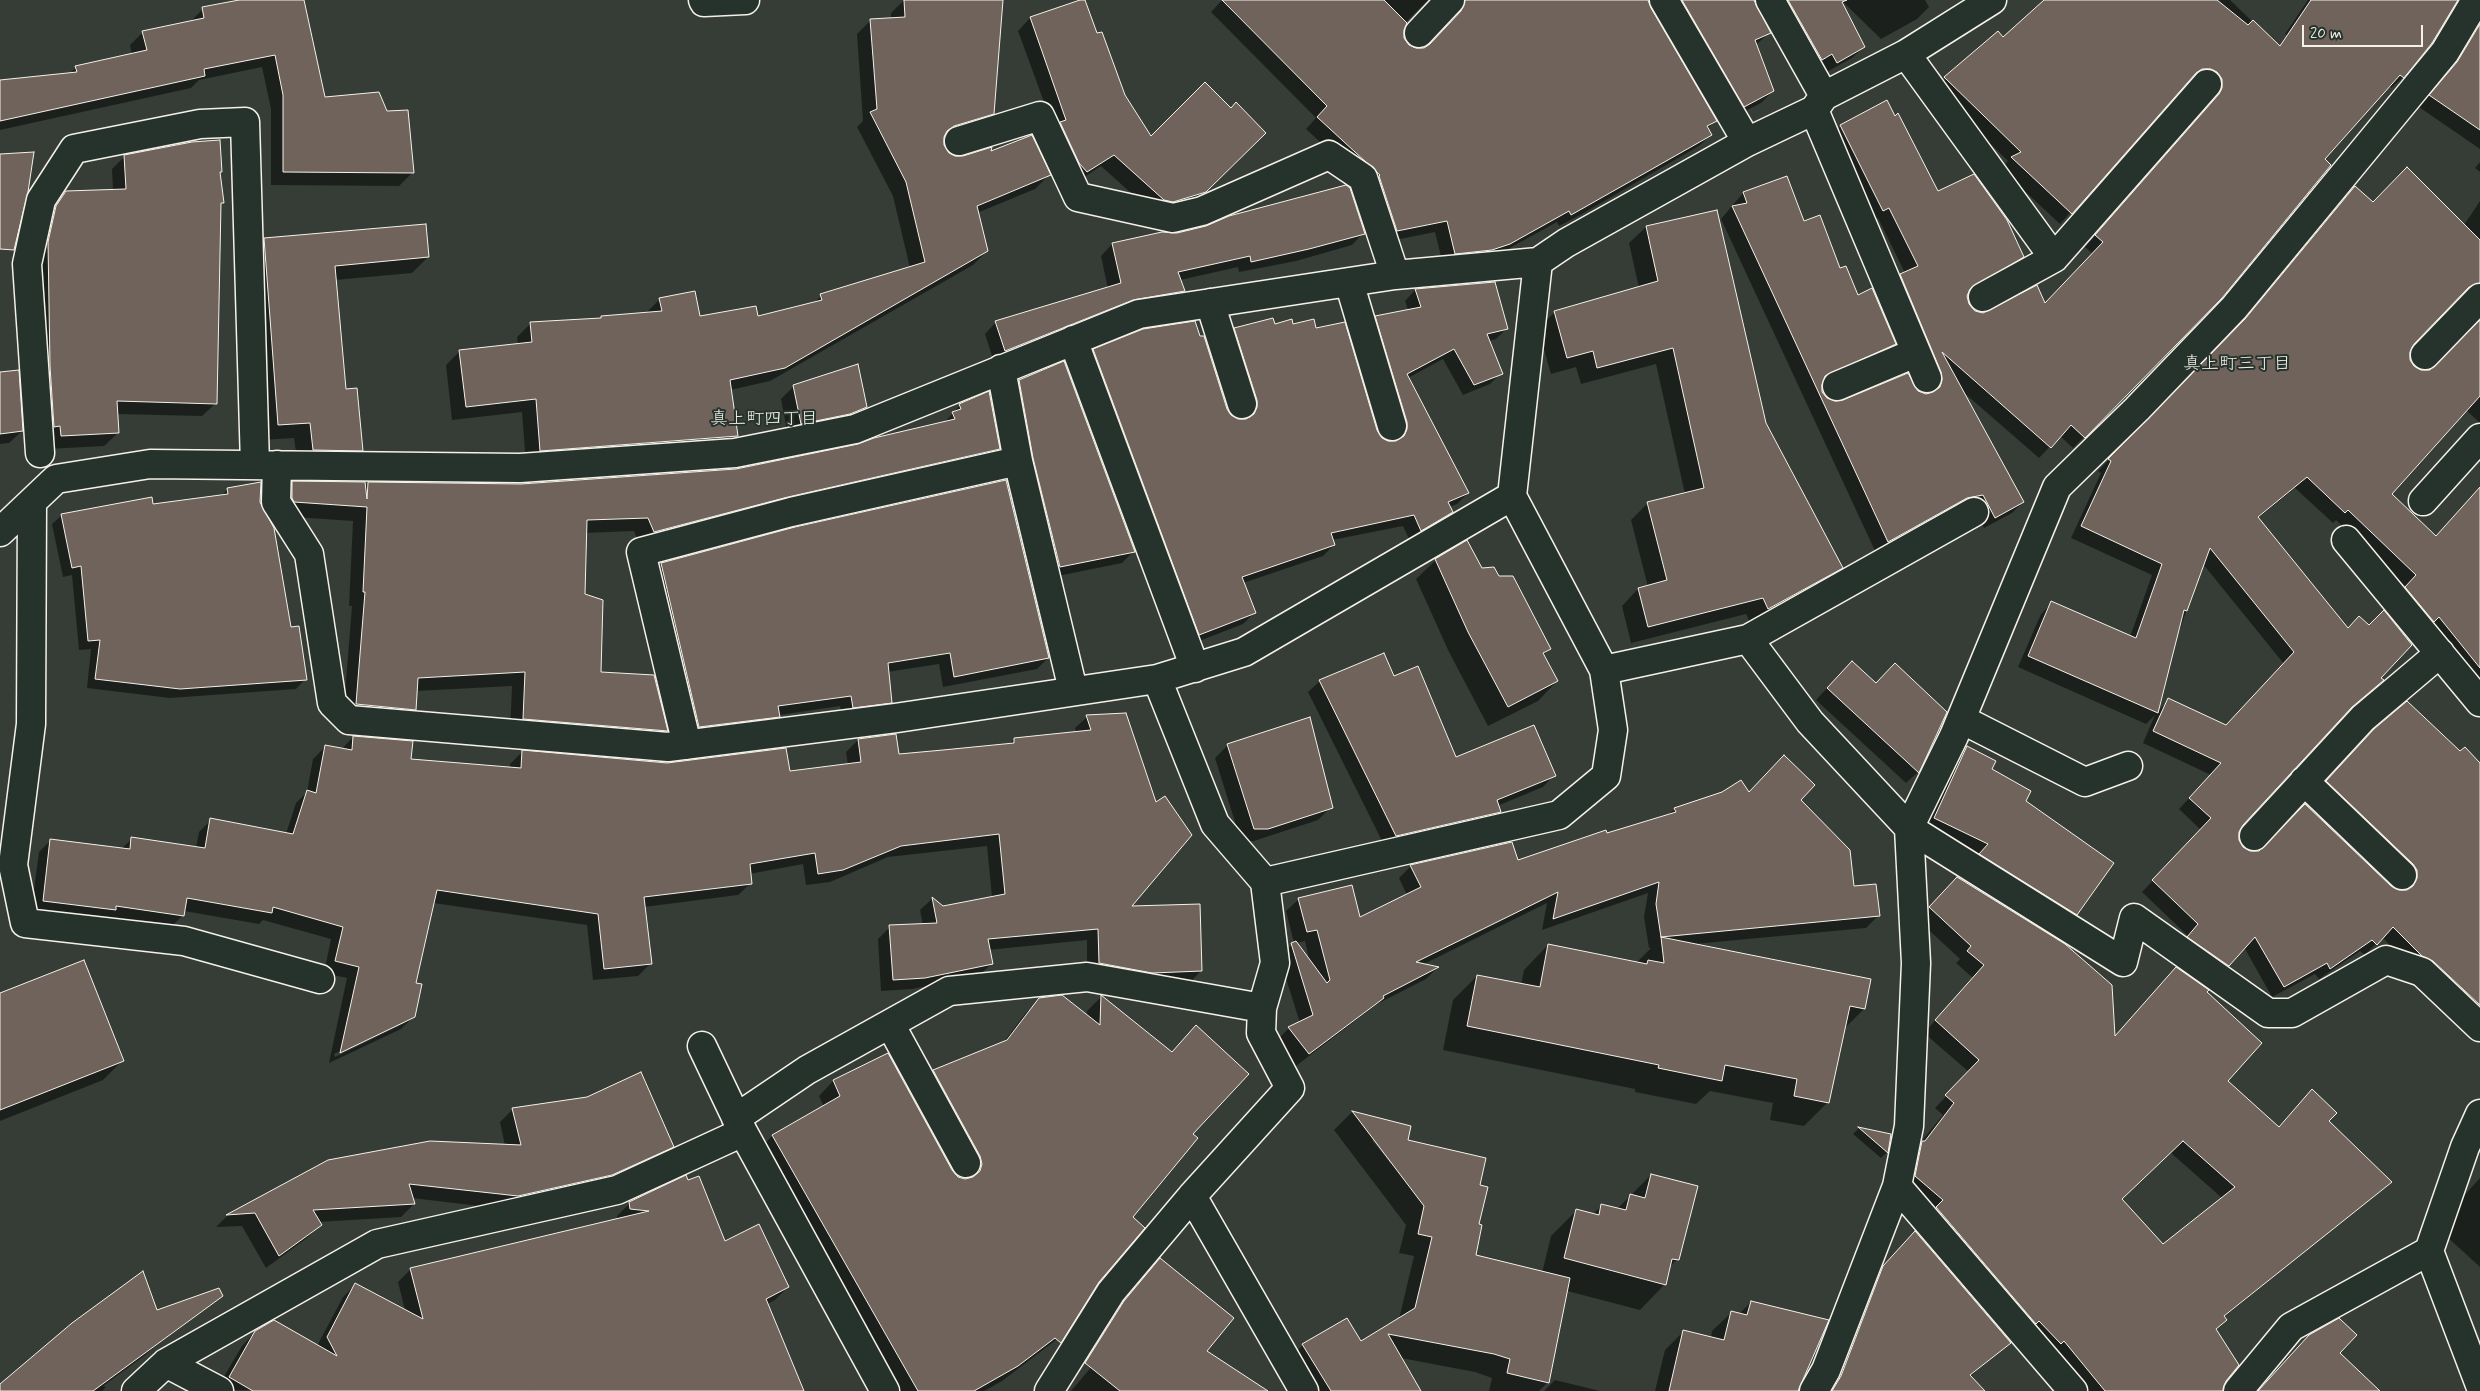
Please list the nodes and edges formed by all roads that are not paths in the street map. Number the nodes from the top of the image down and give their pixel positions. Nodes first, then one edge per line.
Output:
1 (703, 0) edge
2 (745, 0) edge
3 (1450, 0) edge
4 (1664, 0) edge
5 (1770, 0) edge
6 (1992, 0) edge
7 (2476, 0) edge
8 (1419, 33) dead end
9 (1906, 54) junction
10 (2207, 84) dead end
11 (1819, 103) junction
12 (959, 141) dead end
13 (1747, 142) junction
14 (2054, 258) junction
15 (1538, 262) junction
16 (1395, 275) junction
17 (1349, 282) junction
18 (1983, 297) dead end
19 (2480, 298) edge
20 (1210, 303) junction
21 (1073, 340) junction
22 (1914, 353) junction
23 (2425, 355) dead end
24 (1001, 369) junction
25 (1927, 378) dead end
26 (1836, 386) dead end
27 (1242, 404) dead end
28 (1392, 426) dead end
29 (2480, 438) edge
30 (40, 454) dead end
31 (1018, 461) junction
32 (266, 465) junction
33 (1512, 496) junction
34 (2424, 501) dead end
35 (32, 502) junction
36 (1974, 512) dead end
37 (0, 532) edge
38 (2346, 540) dead end
39 (1748, 639) junction
40 (2440, 653) junction
41 (1195, 668) junction
42 (1604, 670) junction
43 (1157, 679) junction
44 (1074, 690) junction
45 (2480, 702) edge
46 (1961, 719) junction
47 (687, 745) junction
48 (2128, 766) dead end
49 (2304, 781) junction
50 (1909, 828) junction
51 (9, 832) edge
52 (2254, 836) dead end
53 (2402, 875) dead end
54 (1265, 882) junction
55 (320, 979) dead end
56 (1262, 1008) junction
57 (890, 1024) junction
58 (2480, 1027) edge
59 (702, 1046) dead end
60 (2480, 1114) edge
61 (740, 1125) junction
62 (966, 1163) dead end
63 (1896, 1186) junction
64 (1192, 1196) junction
65 (2429, 1251) junction
66 (166, 1363) junction
67 (2480, 1385) edge
68 (136, 1391) edge
69 (219, 1391) edge
70 (885, 1391) edge
71 (1049, 1391) edge
72 (1304, 1391) edge
73 (1814, 1391) edge
74 (2073, 1391) edge
75 (2238, 1391) edge

1 - 2 street
3 - 8 street
4 - 13 street
5 - 11 street
6 - 9 street
7 - 46 street
9 - 11 street
9 - 14 street
10 - 14 street
11 - 13 street
11 - 22 street
12 - 16 street
13 - 15 street
14 - 18 street
15 - 16 street
15 - 33 street
16 - 17 street
17 - 20 street
17 - 28 street
19 - 23 street
20 - 21 street
20 - 27 street
21 - 24 street
21 - 41 street
22 - 25 street
22 - 26 street
24 - 31 street
24 - 32 street
29 - 34 street
30 - 32 street
31 - 44 street
31 - 47 street
32 - 35 street
32 - 47 street
33 - 41 street
33 - 42 street
35 - 37 street
35 - 51 street
36 - 39 street
38 - 40 street
39 - 42 street
39 - 50 street
40 - 45 street
40 - 49 street
41 - 43 street
42 - 54 street
43 - 44 street
43 - 54 street
44 - 47 street
46 - 48 street
46 - 50 street
49 - 52 street
49 - 53 street
50 - 58 street
50 - 63 street
51 - 55 street
54 - 56 street
56 - 57 street
56 - 64 street
57 - 61 street
57 - 62 street
59 - 61 street
60 - 65 street
61 - 66 street
61 - 70 street
63 - 73 street
63 - 74 street
64 - 71 street
64 - 72 street
65 - 67 street
65 - 75 street
66 - 68 street
66 - 69 street

